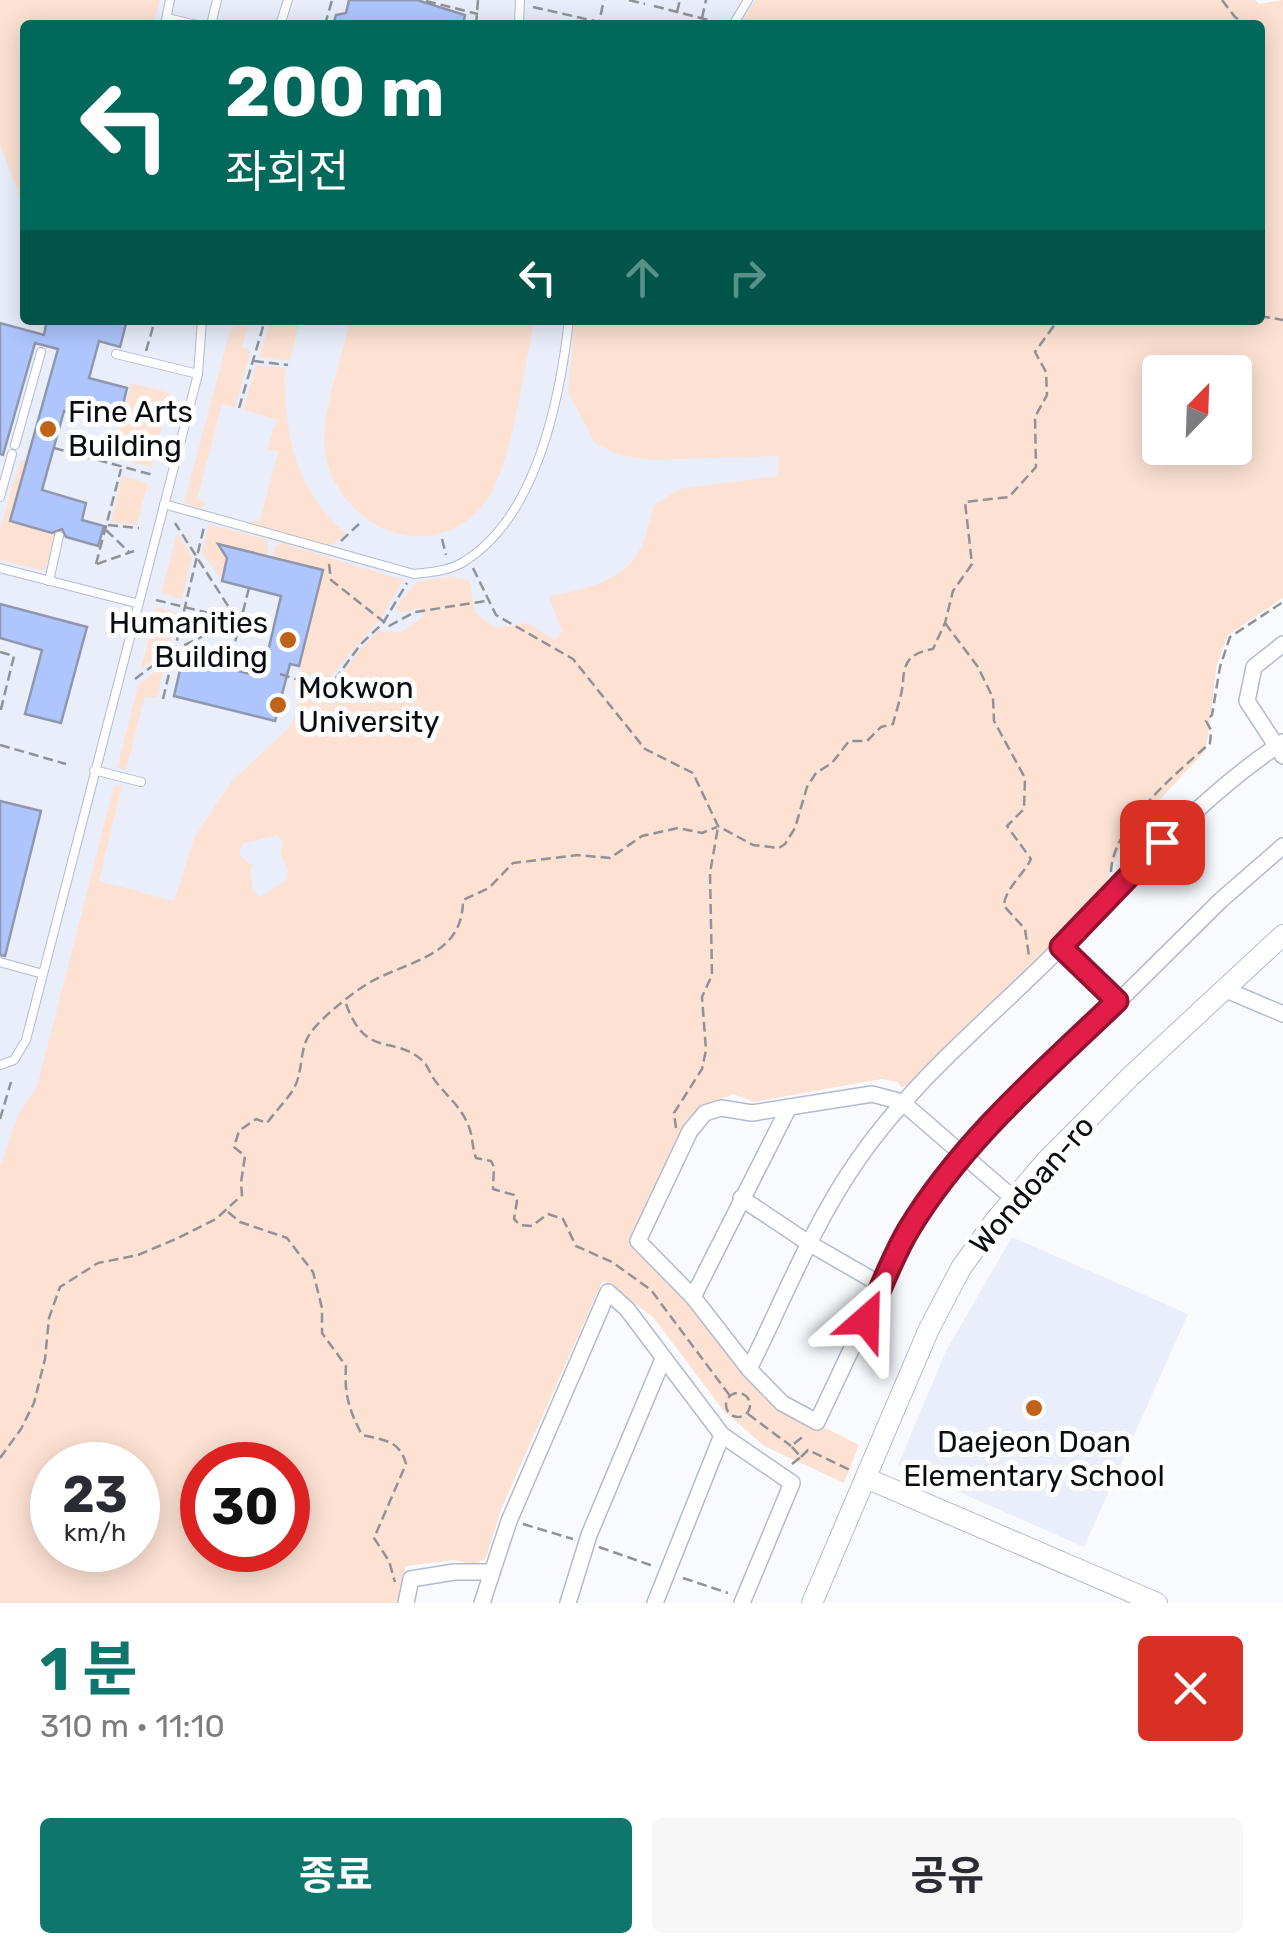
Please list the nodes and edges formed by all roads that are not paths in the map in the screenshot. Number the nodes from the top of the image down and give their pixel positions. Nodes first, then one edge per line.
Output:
1 (202, 325) edge
2 (568, 325) edge
3 (41, 352) dead end
4 (116, 354) dead end
5 (198, 374) junction
6 (0, 497) edge
7 (164, 504) junction
8 (59, 536) dead end
9 (0, 568) edge
10 (49, 581) junction
11 (136, 603) junction
12 (1283, 644) edge
13 (1281, 748) edge
14 (94, 770) junction
15 (141, 782) dead end
16 (1283, 846) edge
17 (1283, 935) edge
18 (1061, 947) junction
19 (0, 962) edge
20 (43, 974) junction
21 (1224, 989) junction
22 (1117, 1001) junction
23 (1283, 1014) edge
24 (0, 1065) edge
25 (902, 1102) junction
26 (788, 1107) junction
27 (963, 1155) junction
28 (741, 1198) junction
29 (1013, 1198) junction
30 (807, 1242) junction
31 (883, 1286) junction
32 (693, 1297) junction
33 (664, 1359) junction
34 (749, 1370) junction
35 (722, 1434) junction
36 (858, 1474) junction
37 (490, 1572) junction
38 (402, 1597) edge
39 (739, 1600) edge
40 (482, 1603) edge
41 (568, 1603) edge
42 (655, 1603) edge
43 (812, 1603) edge
44 (1157, 1603) edge

1 - 5 lane
2 - 7 lane
3 - 6 lane
4 - 5 lane
5 - 7 lane
7 - 11 lane
8 - 10 lane
9 - 10 lane
10 - 11 lane
11 - 14 lane
12 - 13 street
13 - 18 street
14 - 15 lane
14 - 20 lane
16 - 22 street
17 - 21 street, Wondoan-ro
18 - 22 street
18 - 25 street
19 - 20 lane
20 - 24 lane
21 - 23 street
21 - 29 street, Wondoan-ro
22 - 27 street
25 - 26 street
25 - 27 street
25 - 30 street
26 - 28 street
26 - 32 street
27 - 29 street
27 - 31 street
28 - 30 street
28 - 32 street
29 - 36 street, Wondoan-ro
30 - 31 street
30 - 34 street
31 - 34 street
32 - 34 street
33 - 35 street
33 - 37 street
33 - 41 street
35 - 39 street
35 - 42 street
36 - 43 street, Wondoan-ro
36 - 44 street
37 - 38 street
37 - 40 street

